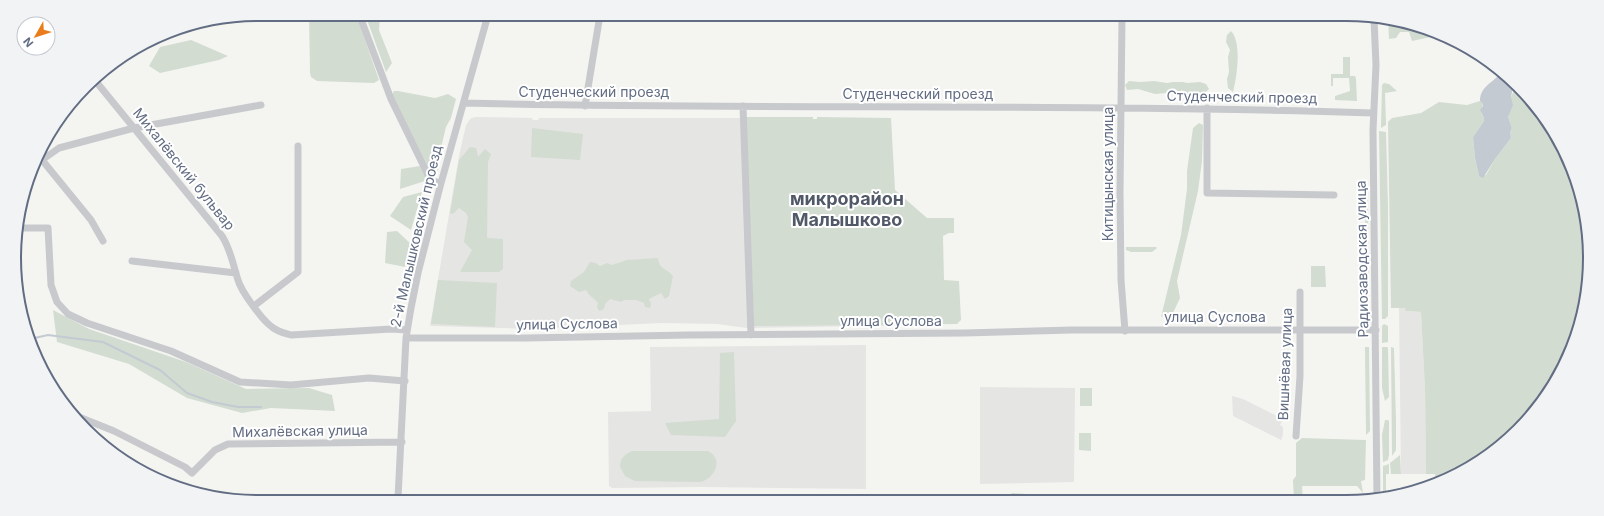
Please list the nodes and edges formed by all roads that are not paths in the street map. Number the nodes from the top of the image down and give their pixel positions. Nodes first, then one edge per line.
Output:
1 (362, 21) edge
2 (486, 21) edge
3 (599, 21) edge
4 (1122, 21) edge
5 (1374, 23) edge
6 (98, 84) edge
7 (464, 103) junction
8 (261, 105) dead end
9 (585, 106) junction
10 (744, 106) junction
11 (1121, 108) junction
12 (1207, 108) junction
13 (1373, 113) junction
14 (134, 128) junction
15 (298, 146) dead end
16 (44, 156) edge
17 (42, 160) edge
18 (441, 183) junction
19 (1334, 195) dead end
20 (23, 228) edge
21 (103, 241) dead end
22 (132, 261) dead end
23 (236, 274) junction
24 (1300, 292) dead end
25 (254, 306) junction
26 (1299, 330) junction
27 (1376, 330) junction
28 (1125, 331) junction
29 (406, 334) junction
30 (751, 335) junction
31 (405, 381) junction
32 (84, 419) edge
33 (1296, 436) dead end
34 (402, 442) junction
35 (1377, 493) edge
36 (398, 495) edge

1 - 18 street
2 - 7 street, 2-й Малышковский проезд
3 - 9 street
4 - 11 street, Китицынская улица
5 - 13 street, Радиозаводская улица
6 - 14 street, Михалёвский бульвар
7 - 9 street, Студенческий проезд
7 - 18 street, 2-й Малышковский проезд
8 - 14 street
9 - 10 street, Студенческий проезд
10 - 11 street, Студенческий проезд
10 - 30 street
11 - 12 street, Студенческий проезд
11 - 28 street, Китицынская улица
12 - 13 street, Студенческий проезд
12 - 19 street
13 - 27 street, Радиозаводская улица
14 - 16 street
14 - 23 street, Михалёвский бульвар
15 - 25 street
17 - 21 street
18 - 29 street, 2-й Малышковский проезд
20 - 31 street
22 - 23 street
23 - 25 street, Михалёвский бульвар
24 - 26 street, Вишнёвая улица
25 - 29 street, Михалёвский бульвар
26 - 27 street, улица Суслова
26 - 28 street, улица Суслова
26 - 33 street, Вишнёвая улица
27 - 35 street, Радиозаводская улица
28 - 30 street, улица Суслова
29 - 30 street, улица Суслова
29 - 31 street, 2-й Малышковский проезд
31 - 34 street, 2-й Малышковский проезд
32 - 34 street, Михалёвская улица
34 - 36 street, 2-й Малышковский проезд

